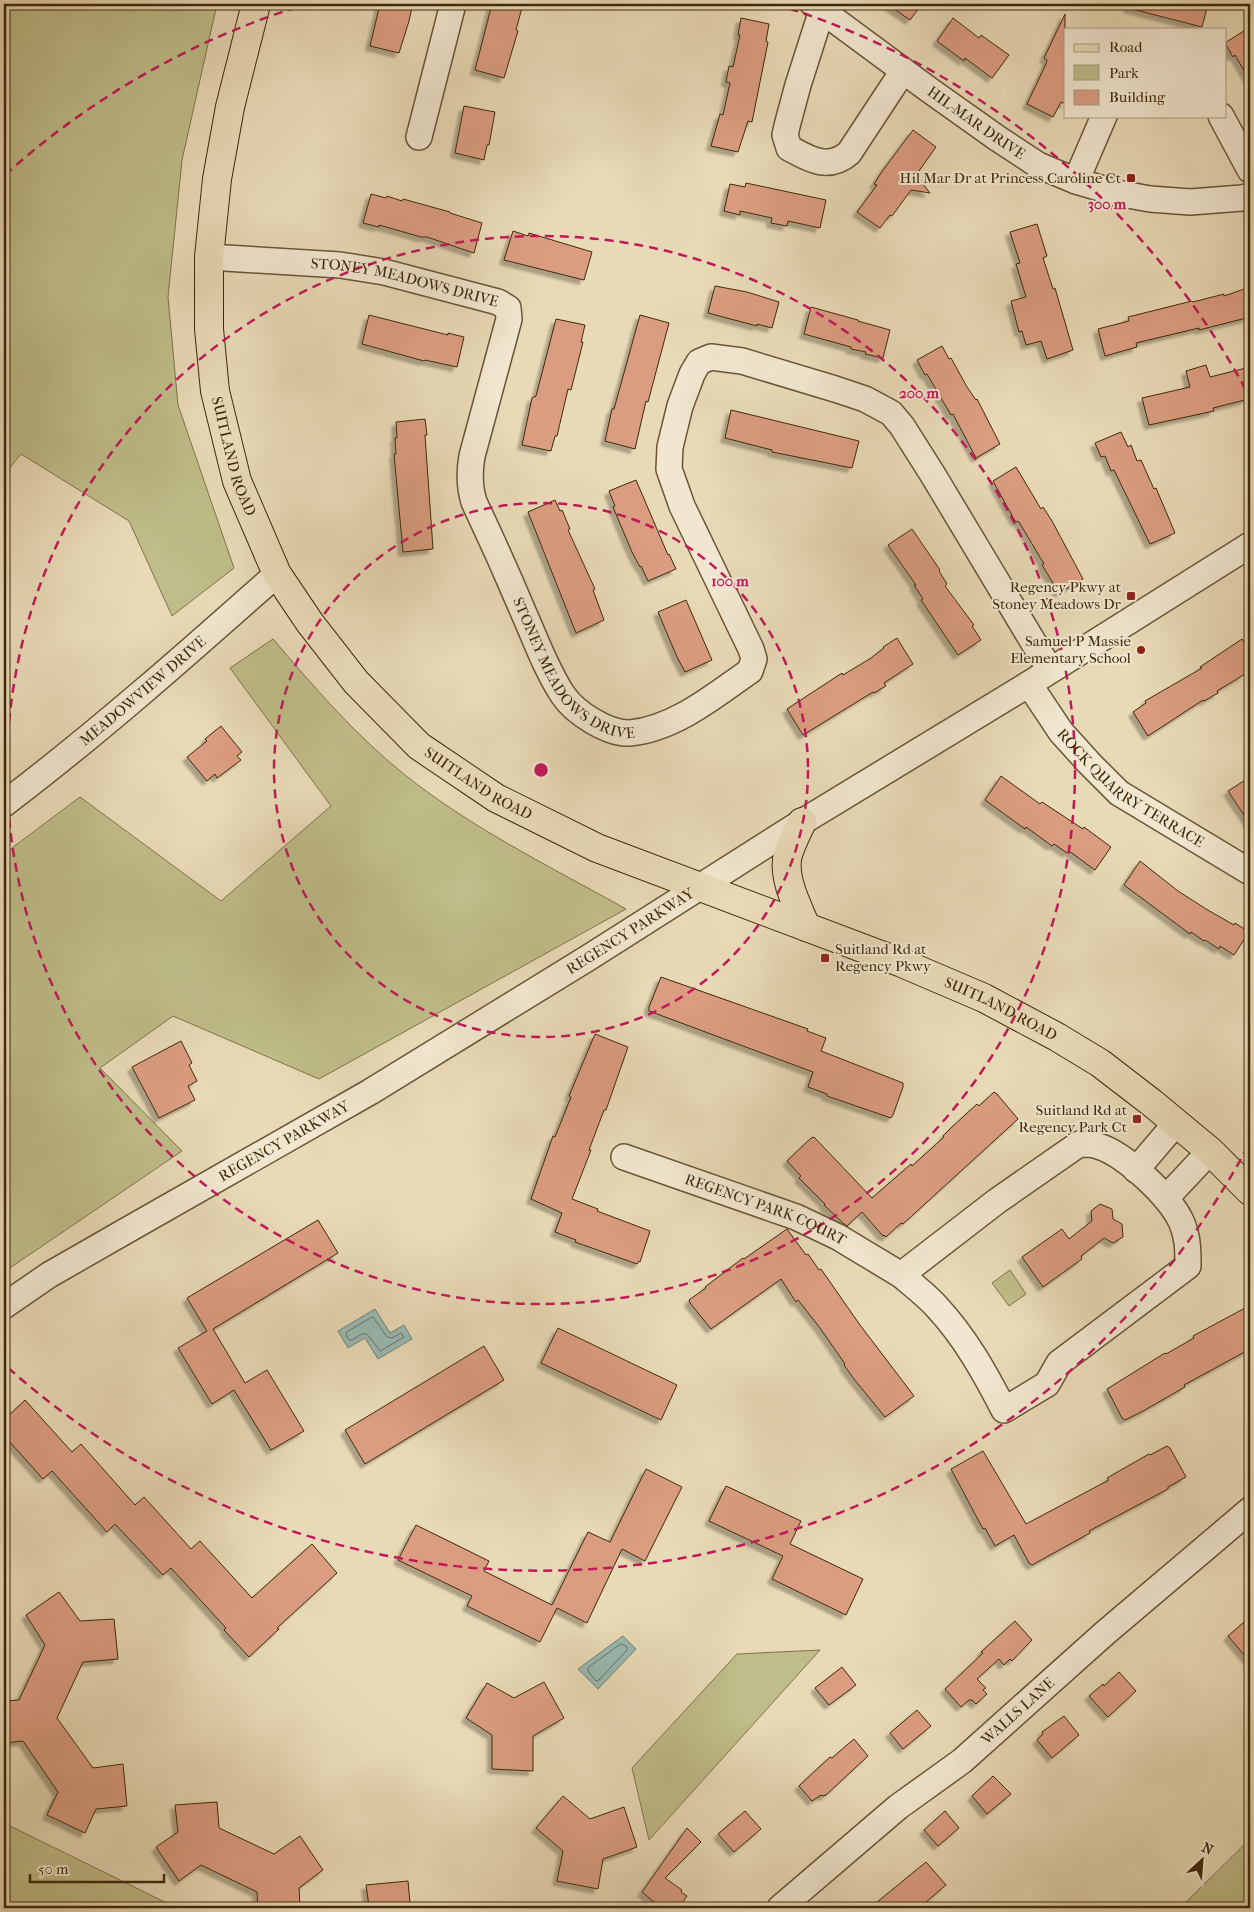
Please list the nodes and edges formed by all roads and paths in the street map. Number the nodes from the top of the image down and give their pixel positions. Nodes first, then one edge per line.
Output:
1 (256, 4) edge
2 (453, 4) edge
3 (818, 7) edge
4 (902, 71) junction
5 (1103, 118) edge
6 (1222, 118) edge
7 (419, 137) dead end
8 (1250, 170) edge
9 (1076, 180) junction
10 (1250, 196) edge
11 (209, 257) junction
12 (1250, 545) edge
13 (277, 574) junction
14 (1050, 670) junction
15 (1029, 684) junction
16 (4, 804) edge
17 (802, 822) junction
18 (1250, 872) edge
19 (700, 887) junction
20 (806, 927) junction
21 (1176, 1122) junction
22 (1210, 1151) junction
23 (624, 1157) dead end
24 (1136, 1170) junction
25 (1250, 1191) edge
26 (1166, 1198) junction
27 (901, 1275) junction
28 (4, 1306) edge
29 (1250, 1510) edge
30 (780, 1908) edge

1 - 11 main road, SUITLAND ROAD
2 - 7 street
3 - 4 street, HIL-MAR DRIVE
3 - 4 street
4 - 9 street, HIL-MAR DRIVE
5 - 9 street
6 - 8 street
9 - 10 street, HIL-MAR DRIVE
11 - 13 main road, SUITLAND ROAD
11 - 14 street, STONEY MEADOWS DRIVE
12 - 14 street, REGENCY PARKWAY
13 - 16 street, MEADOWVIEW DRIVE
13 - 19 main road, SUITLAND ROAD
14 - 15 street, REGENCY PARKWAY
15 - 17 street, REGENCY PARKWAY
15 - 18 street, ROCK QUARRY TERRACE
17 - 19 street, REGENCY PARKWAY
17 - 20 main road
19 - 20 main road, SUITLAND ROAD
19 - 28 street, REGENCY PARKWAY
20 - 21 main road, SUITLAND ROAD
21 - 22 main road, SUITLAND ROAD
21 - 24 street
22 - 25 main road, SUITLAND ROAD
22 - 26 street
23 - 27 street, REGENCY PARK COURT
24 - 26 street, REGENCY PARK COURT
24 - 27 street, REGENCY PARK COURT
26 - 27 street, REGENCY PARK COURT
29 - 30 street, WALLS LANE

